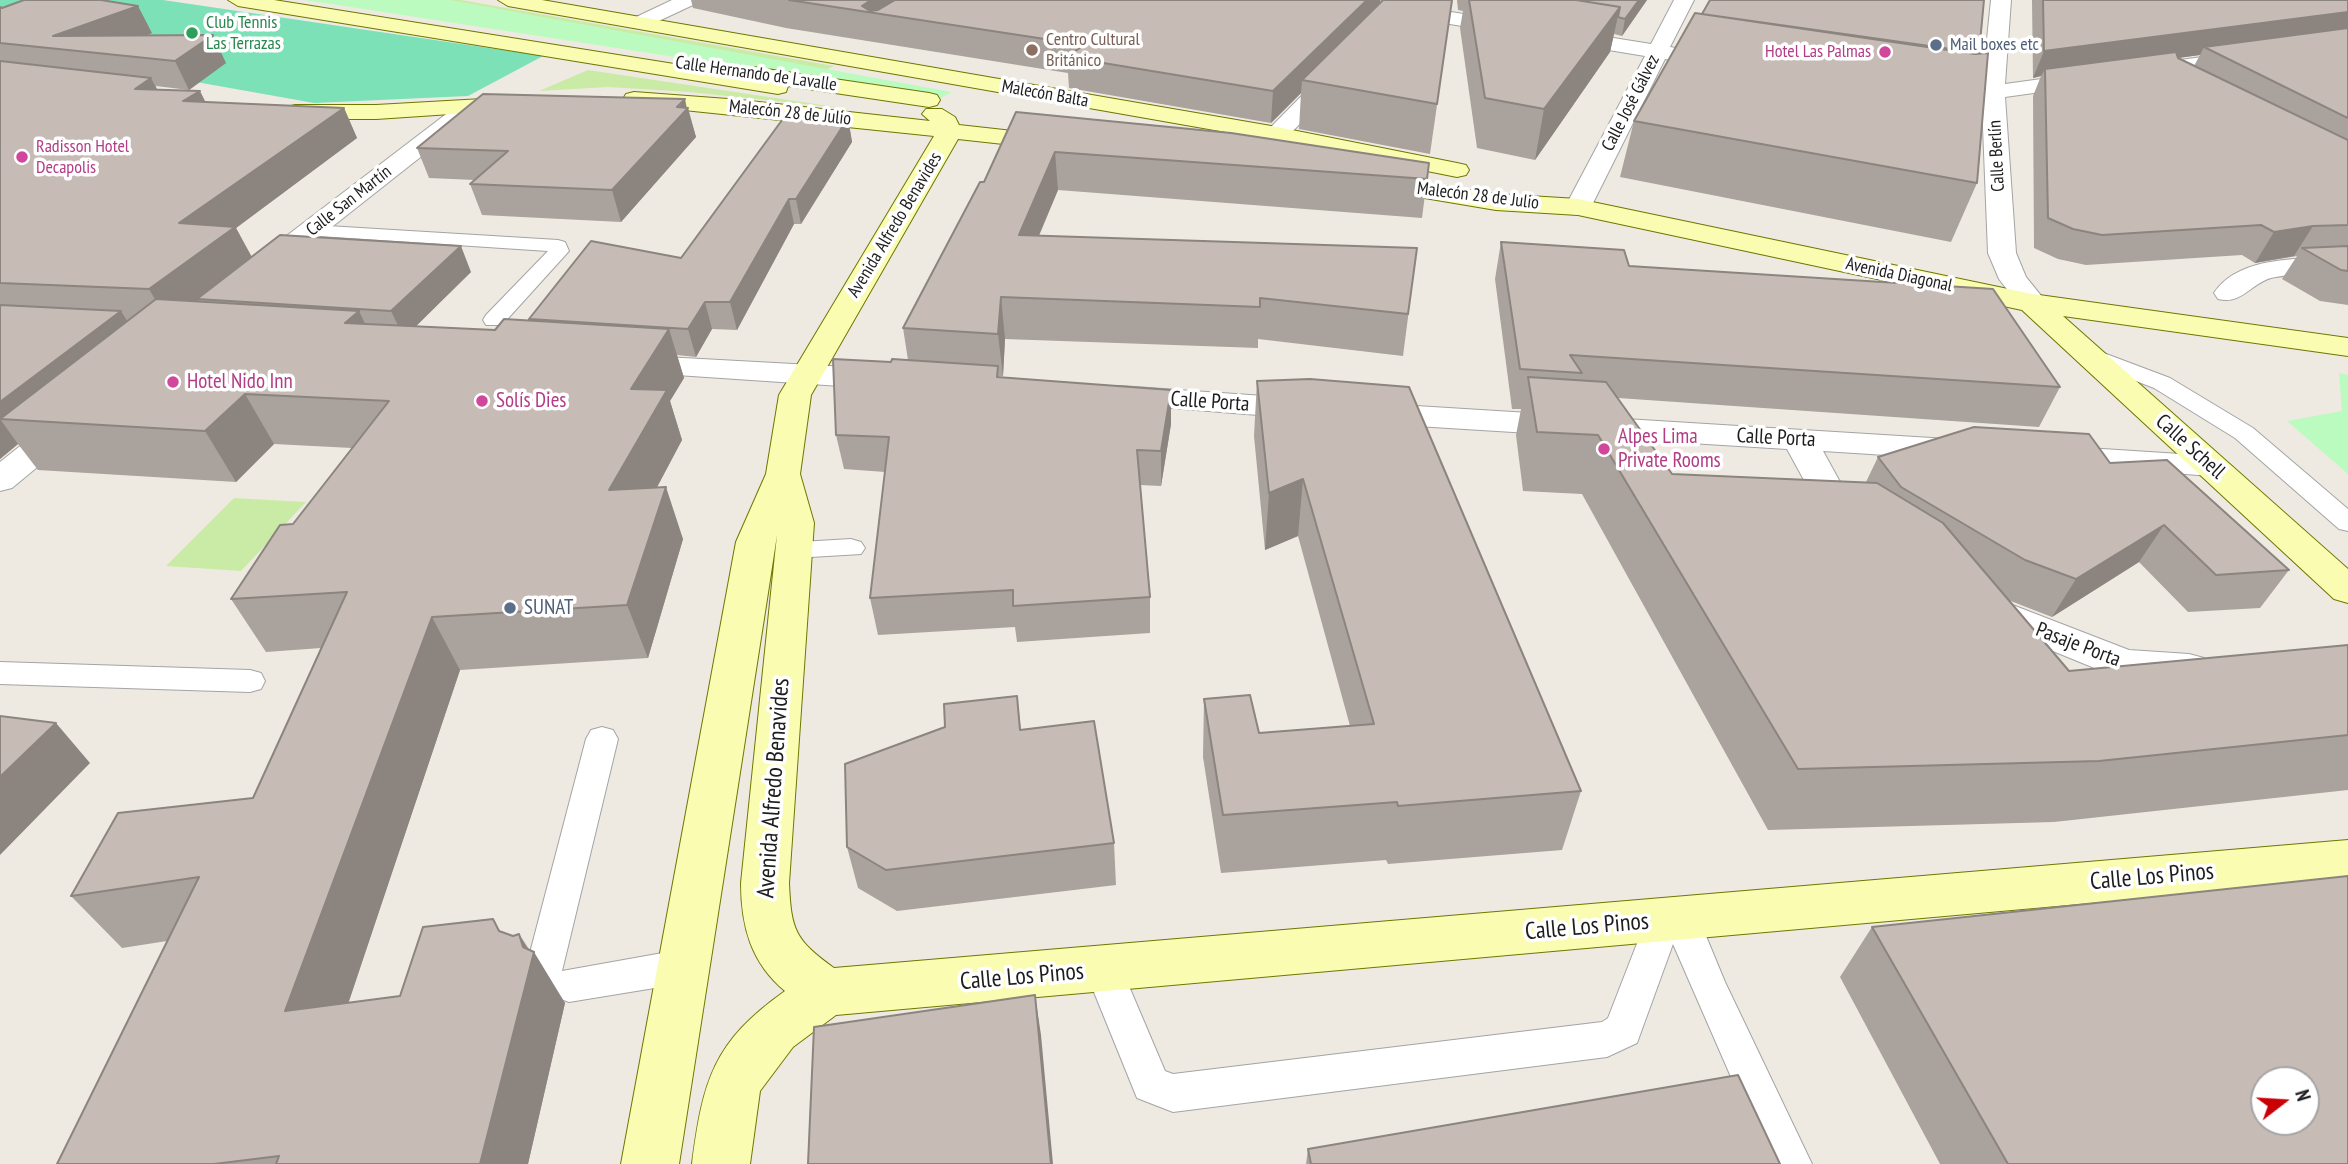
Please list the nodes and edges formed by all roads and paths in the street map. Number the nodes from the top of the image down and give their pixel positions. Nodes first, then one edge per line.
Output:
1 (238, 0) edge
2 (280, 0) edge
3 (508, 0) edge
4 (688, 0) edge
5 (1339, 0) edge
6 (1684, 0) edge
7 (2001, 0) edge
8 (1403, 5) edge
9 (639, 23) junction
10 (1380, 28) edge
11 (2348, 43) edge
12 (1657, 52) junction
13 (1353, 56) edge
14 (612, 60) junction
15 (1738, 64) edge
16 (2174, 78) edge
17 (2199, 90) edge
18 (1913, 91) edge
19 (1993, 92) junction
20 (606, 99) edge
21 (545, 103) edge
22 (965, 106) dead end
23 (470, 107) junction
24 (741, 107) junction
25 (278, 110) edge
26 (1041, 118) edge
27 (948, 130) junction
28 (1277, 134) junction
29 (1476, 174) dead end
30 (1349, 178) edge
31 (1503, 179) dead end
32 (1578, 207) junction
33 (311, 230) junction
34 (2348, 264) edge
35 (236, 289) edge
36 (2228, 293) dead end
37 (2032, 303) junction
38 (494, 320) dead end
39 (2348, 347) edge
40 (2083, 352) junction
41 (596, 362) edge
42 (807, 374) junction
43 (909, 381) edge
44 (1088, 393) edge
45 (91, 406) edge
46 (1799, 439) junction
47 (1989, 452) edge
48 (2030, 454) edge
49 (2211, 466) junction
50 (783, 474) junction
51 (0, 480) edge
52 (2348, 523) edge
53 (1882, 545) edge
54 (851, 548) dead end
55 (794, 550) junction
56 (2348, 590) edge
57 (1956, 591) edge
58 (2230, 672) edge
59 (0, 673) edge
60 (250, 681) dead end
61 (602, 739) dead end
62 (2348, 860) edge
63 (1672, 919) junction
64 (685, 966) junction
65 (1104, 970) junction
66 (826, 992) junction
67 (650, 1164) edge
68 (721, 1164) edge
69 (1791, 1164) edge

1 - 14 main road, Calle Hernando de Lavalle
2 - 22 main road, Calle Hernando de Lavalle
3 - 9 main road, Malecón Balta
4 - 9 street
5 - 8 street
6 - 12 street, Calle José Gálvez
7 - 19 street, Calle Berlín
8 - 10 street
8 - 12 street
9 - 28 main road, Malecón Balta
11 - 19 street
12 - 15 street
12 - 32 street, Calle José Gálvez
13 - 28 street
14 - 24 main road
14 - 27 main road, Calle Hernando de Lavalle
16 - 17 street
18 - 19 street
19 - 37 street, Calle Berlín
20 - 24 main road, Malecón 28 de Julio
21 - 23 main road
23 - 25 main road
23 - 33 street, Calle San Martín
24 - 27 main road, Malecón 28 de Julio
26 - 27 main road, Malecón 28 de Julio
27 - 42 main road, Avenida Alfredo Benavides
28 - 29 main road, Malecón Balta
30 - 32 main road, Malecón 28 de Julio
31 - 32 main road
32 - 37 main road, Avenida Diagonal
33 - 35 street, Calle San Martín
33 - 38 lane
34 - 36 street
37 - 39 main road, Avenida Diagonal
37 - 40 main road, Calle Schell
40 - 49 main road, Calle Schell
40 - 52 lane
41 - 42 street
42 - 43 street
42 - 50 main road, Avenida Alfredo Benavides
44 - 46 street, Calle Porta
45 - 51 street
46 - 47 street, Calle Porta
46 - 53 street
48 - 49 street
49 - 56 main road, Calle Schell
50 - 55 main road, Avenida Alfredo Benavides
50 - 64 main road, Avenida Alfredo Benavides
54 - 55 lane
55 - 66 main road, Avenida Alfredo Benavides
57 - 58 street, Pasaje Porta
59 - 60 lane
61 - 64 lane
62 - 63 main road, Calle Los Pinos
63 - 65 main road, Calle Los Pinos
63 - 65 lane
63 - 69 lane
64 - 67 main road, Avenida Alfredo Benavides
65 - 66 main road, Calle Los Pinos
66 - 68 main road

